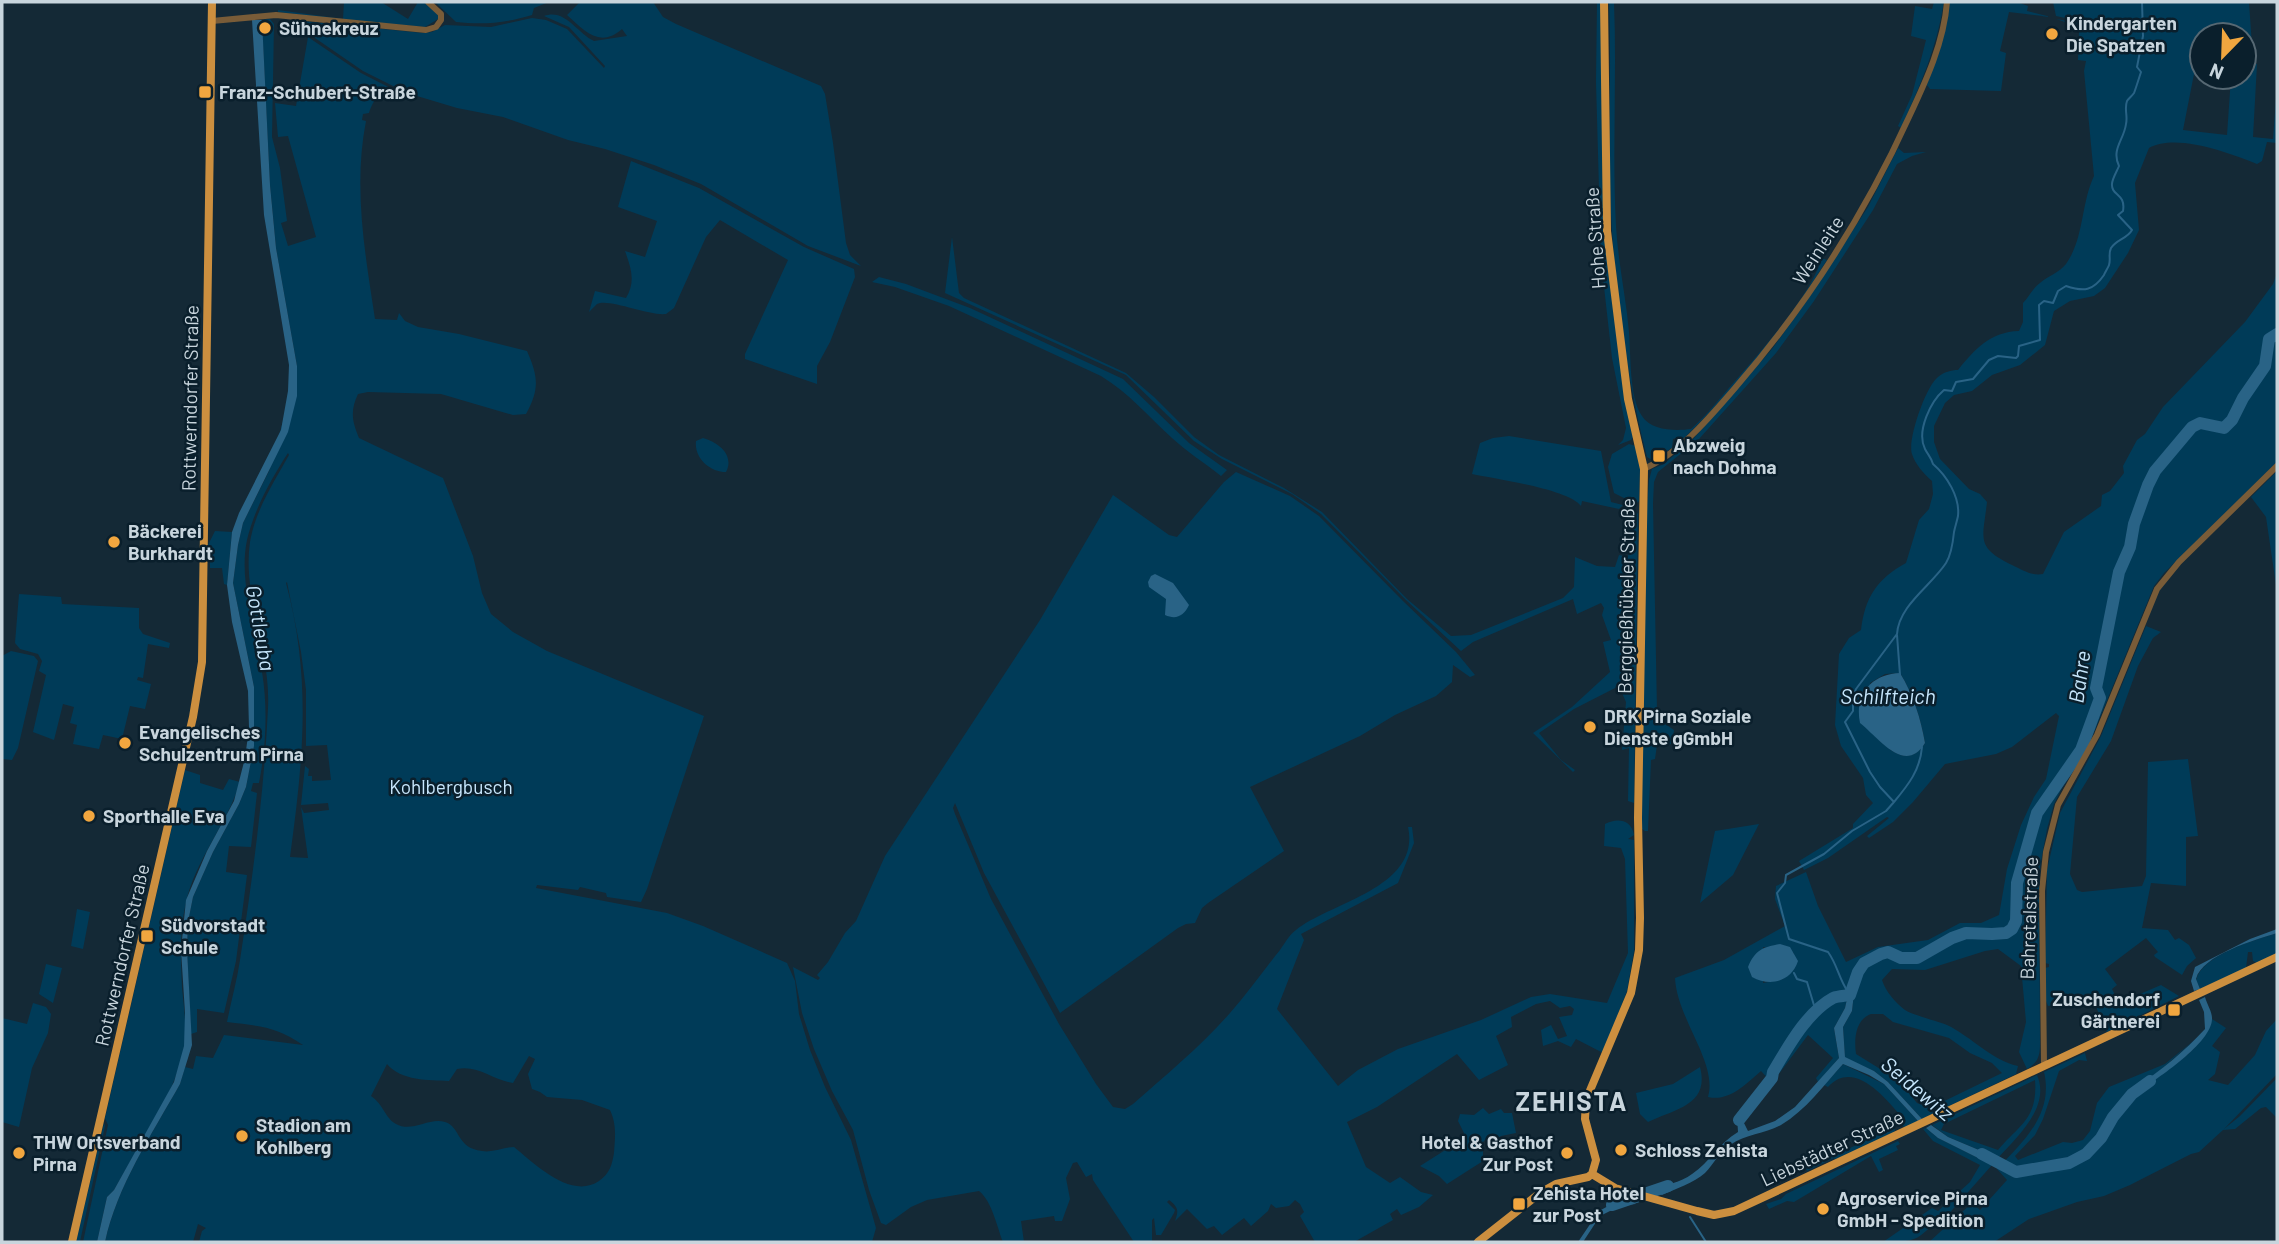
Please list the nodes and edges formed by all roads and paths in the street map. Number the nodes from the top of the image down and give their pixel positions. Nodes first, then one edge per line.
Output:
1 (212, 2) edge
2 (428, 2) edge
3 (1604, 2) edge
4 (1947, 2) edge
5 (212, 21) junction
6 (2277, 466) edge
7 (1644, 469) junction
8 (2277, 957) edge
9 (2044, 1065) junction
10 (1592, 1174) junction
11 (72, 1242) edge
12 (1478, 1242) edge

1 - 5 main road, Rottwerndorfer Straße
2 - 5 street
3 - 7 main road, Hohe Straße
4 - 7 street, Weinleite
5 - 11 main road, Rottwerndorfer Straße
6 - 9 street, Bahretalstraße
7 - 10 main road, Berggießhübeler Straße
8 - 9 main road, Liebstädter Straße
9 - 10 main road, Liebstädter Straße
10 - 12 main road

